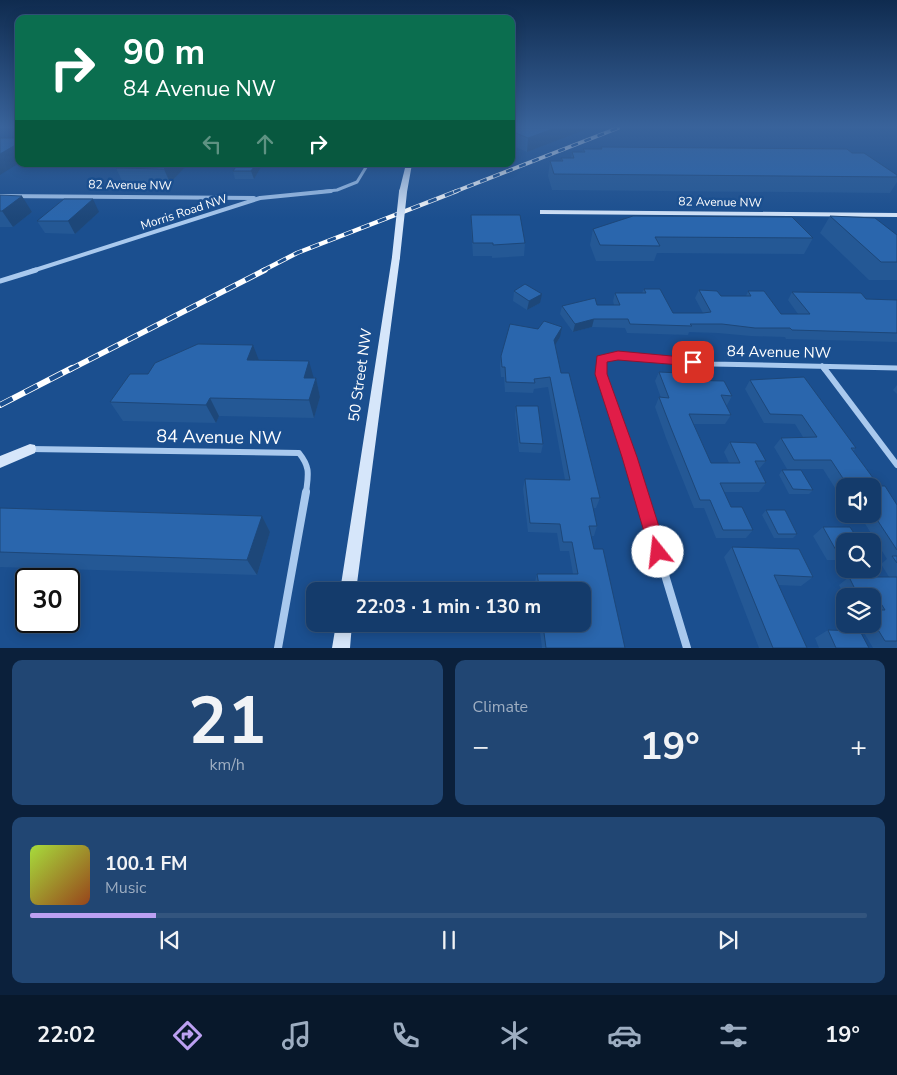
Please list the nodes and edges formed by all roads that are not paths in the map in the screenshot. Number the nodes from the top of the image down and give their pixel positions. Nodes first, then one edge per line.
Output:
1 (366, 167) edge
2 (408, 167) edge
3 (0, 196) edge
4 (260, 198) junction
5 (543, 212) dead end
6 (864, 215) junction
7 (897, 215) edge
8 (877, 226) edge
9 (0, 281) edge
10 (822, 366) junction
11 (897, 368) edge
12 (30, 449) joint
13 (0, 462) edge
14 (897, 465) edge
15 (349, 582) edge
16 (343, 632) edge
17 (278, 648) edge
18 (340, 648) edge
19 (687, 648) edge

1 - 4 street, Morris Road NW
2 - 15 main road, 50 Street NW, bridge
3 - 4 street, 82 Avenue NW
4 - 9 street, Morris Road NW
5 - 6 main road, 82 Avenue NW
6 - 7 main road, 82 Avenue NW
6 - 8 main road
10 - 11 street, 84 Avenue NW
10 - 14 street
10 - 19 street, 84 Avenue NW
12 - 13 main road
12 - 17 street, 84 Avenue NW
16 - 18 main road

